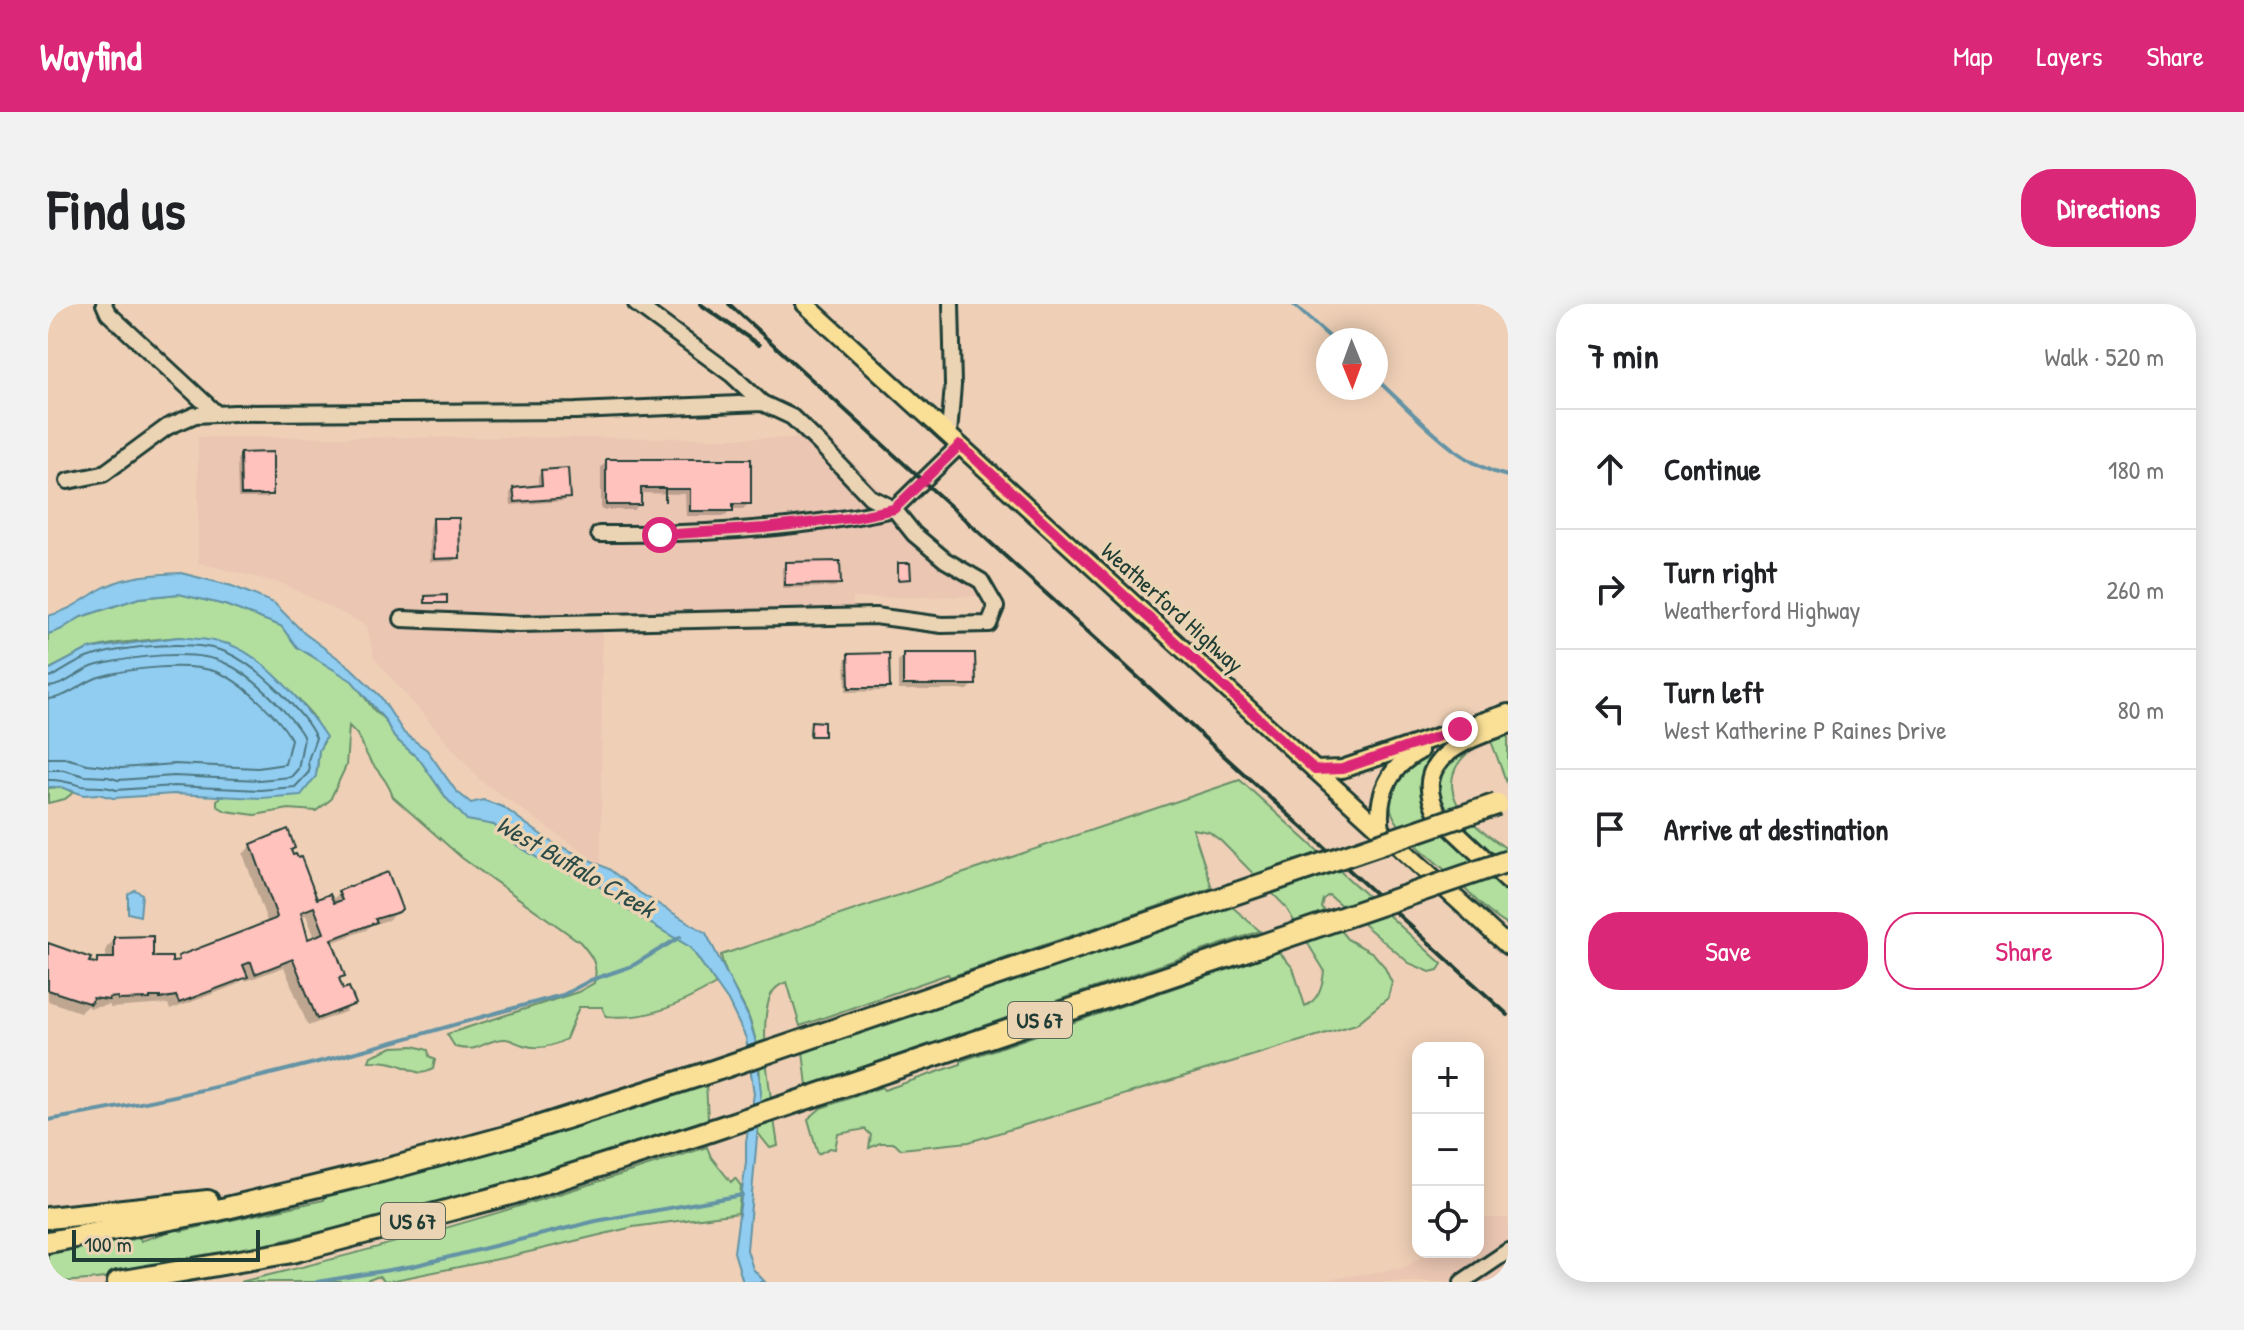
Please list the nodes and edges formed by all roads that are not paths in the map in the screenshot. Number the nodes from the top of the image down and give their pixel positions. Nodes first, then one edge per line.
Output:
1 (104, 304) edge
2 (636, 304) edge
3 (805, 304) edge
4 (951, 304) edge
5 (762, 403) junction
6 (217, 414) junction
7 (955, 440) junction
8 (68, 481) dead end
9 (894, 509) junction
10 (599, 534) dead end
11 (402, 619) dead end
12 (1508, 713) edge
13 (1508, 725) edge
14 (1460, 729) junction
15 (1315, 770) junction
16 (1502, 802) edge
17 (1381, 830) junction
18 (1508, 861) edge
19 (1508, 881) edge
20 (1508, 946) edge
21 (308, 1190) junction
22 (48, 1218) edge
23 (48, 1242) edge
24 (1508, 1251) edge
25 (292, 1252) junction
26 (118, 1282) edge
27 (199, 1282) edge
28 (1462, 1282) edge

1 - 6 street
2 - 5 street
3 - 7 main road, Weatherford Highway
4 - 7 street
5 - 6 street
5 - 9 street
6 - 8 street
7 - 9 street
7 - 15 main road, Weatherford Highway
9 - 10 street
9 - 11 street
12 - 14 main road
13 - 19 main road
14 - 15 main road
14 - 17 main road
15 - 17 main road, Weatherford Highway
16 - 21 highway, US 67, bridge
17 - 20 main road, Weatherford Highway
18 - 25 highway, US 67, bridge
21 - 22 highway
21 - 23 highway, US 67
24 - 28 street
25 - 26 highway, US 67
25 - 27 highway

